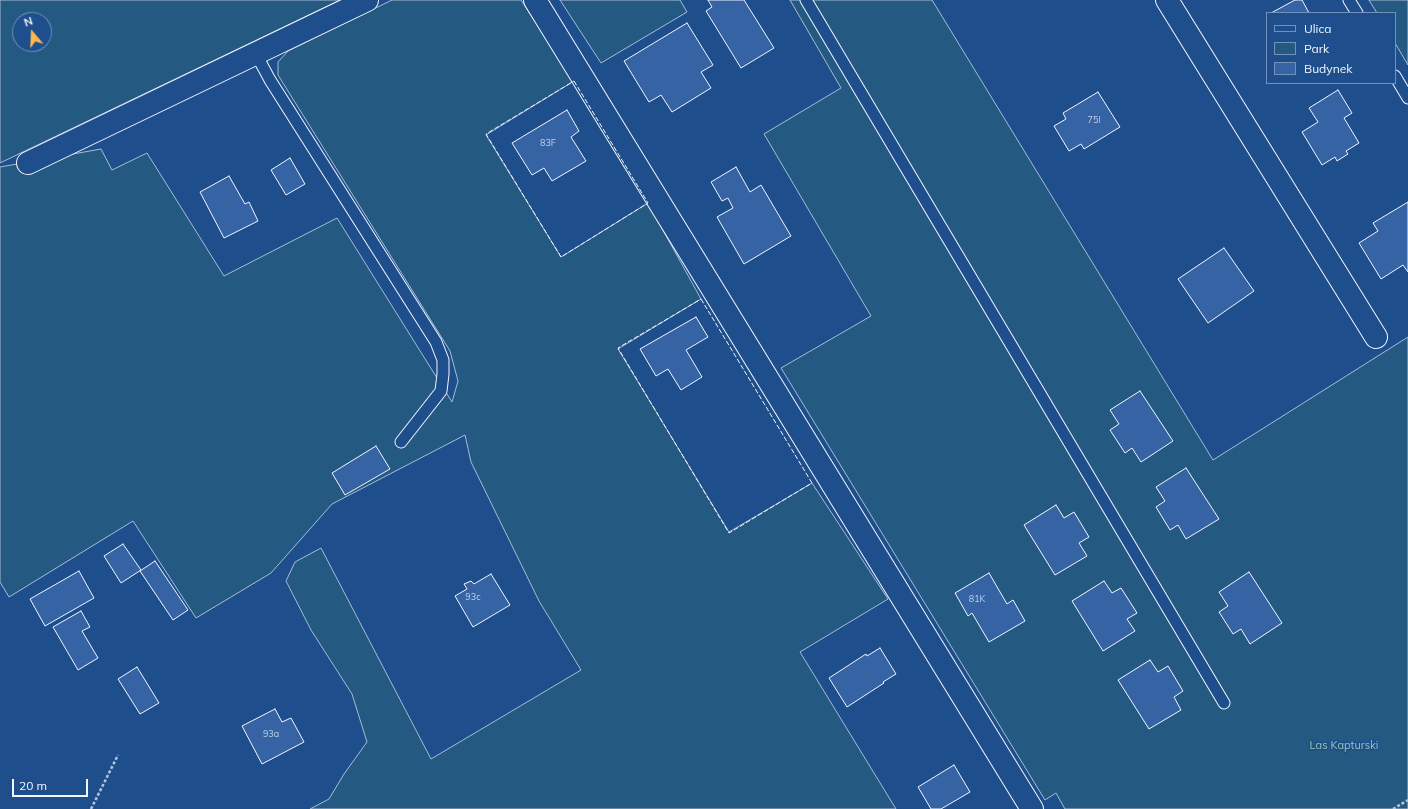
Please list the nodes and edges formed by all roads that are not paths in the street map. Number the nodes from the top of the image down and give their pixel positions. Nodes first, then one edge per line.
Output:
1 (367, 0) edge
2 (535, 0) edge
3 (806, 0) edge
4 (1167, 0) edge
5 (1349, 0) edge
6 (1356, 12) edge
7 (256, 54) junction
8 (1396, 78) edge
9 (1408, 98) edge
10 (28, 163) dead end
11 (1376, 337) dead end
12 (401, 442) dead end
13 (1224, 702) dead end
14 (1032, 809) edge

1 - 7 street
2 - 14 street
3 - 13 lane
4 - 11 street
5 - 6 lane
7 - 10 street
7 - 12 lane
8 - 9 lane

